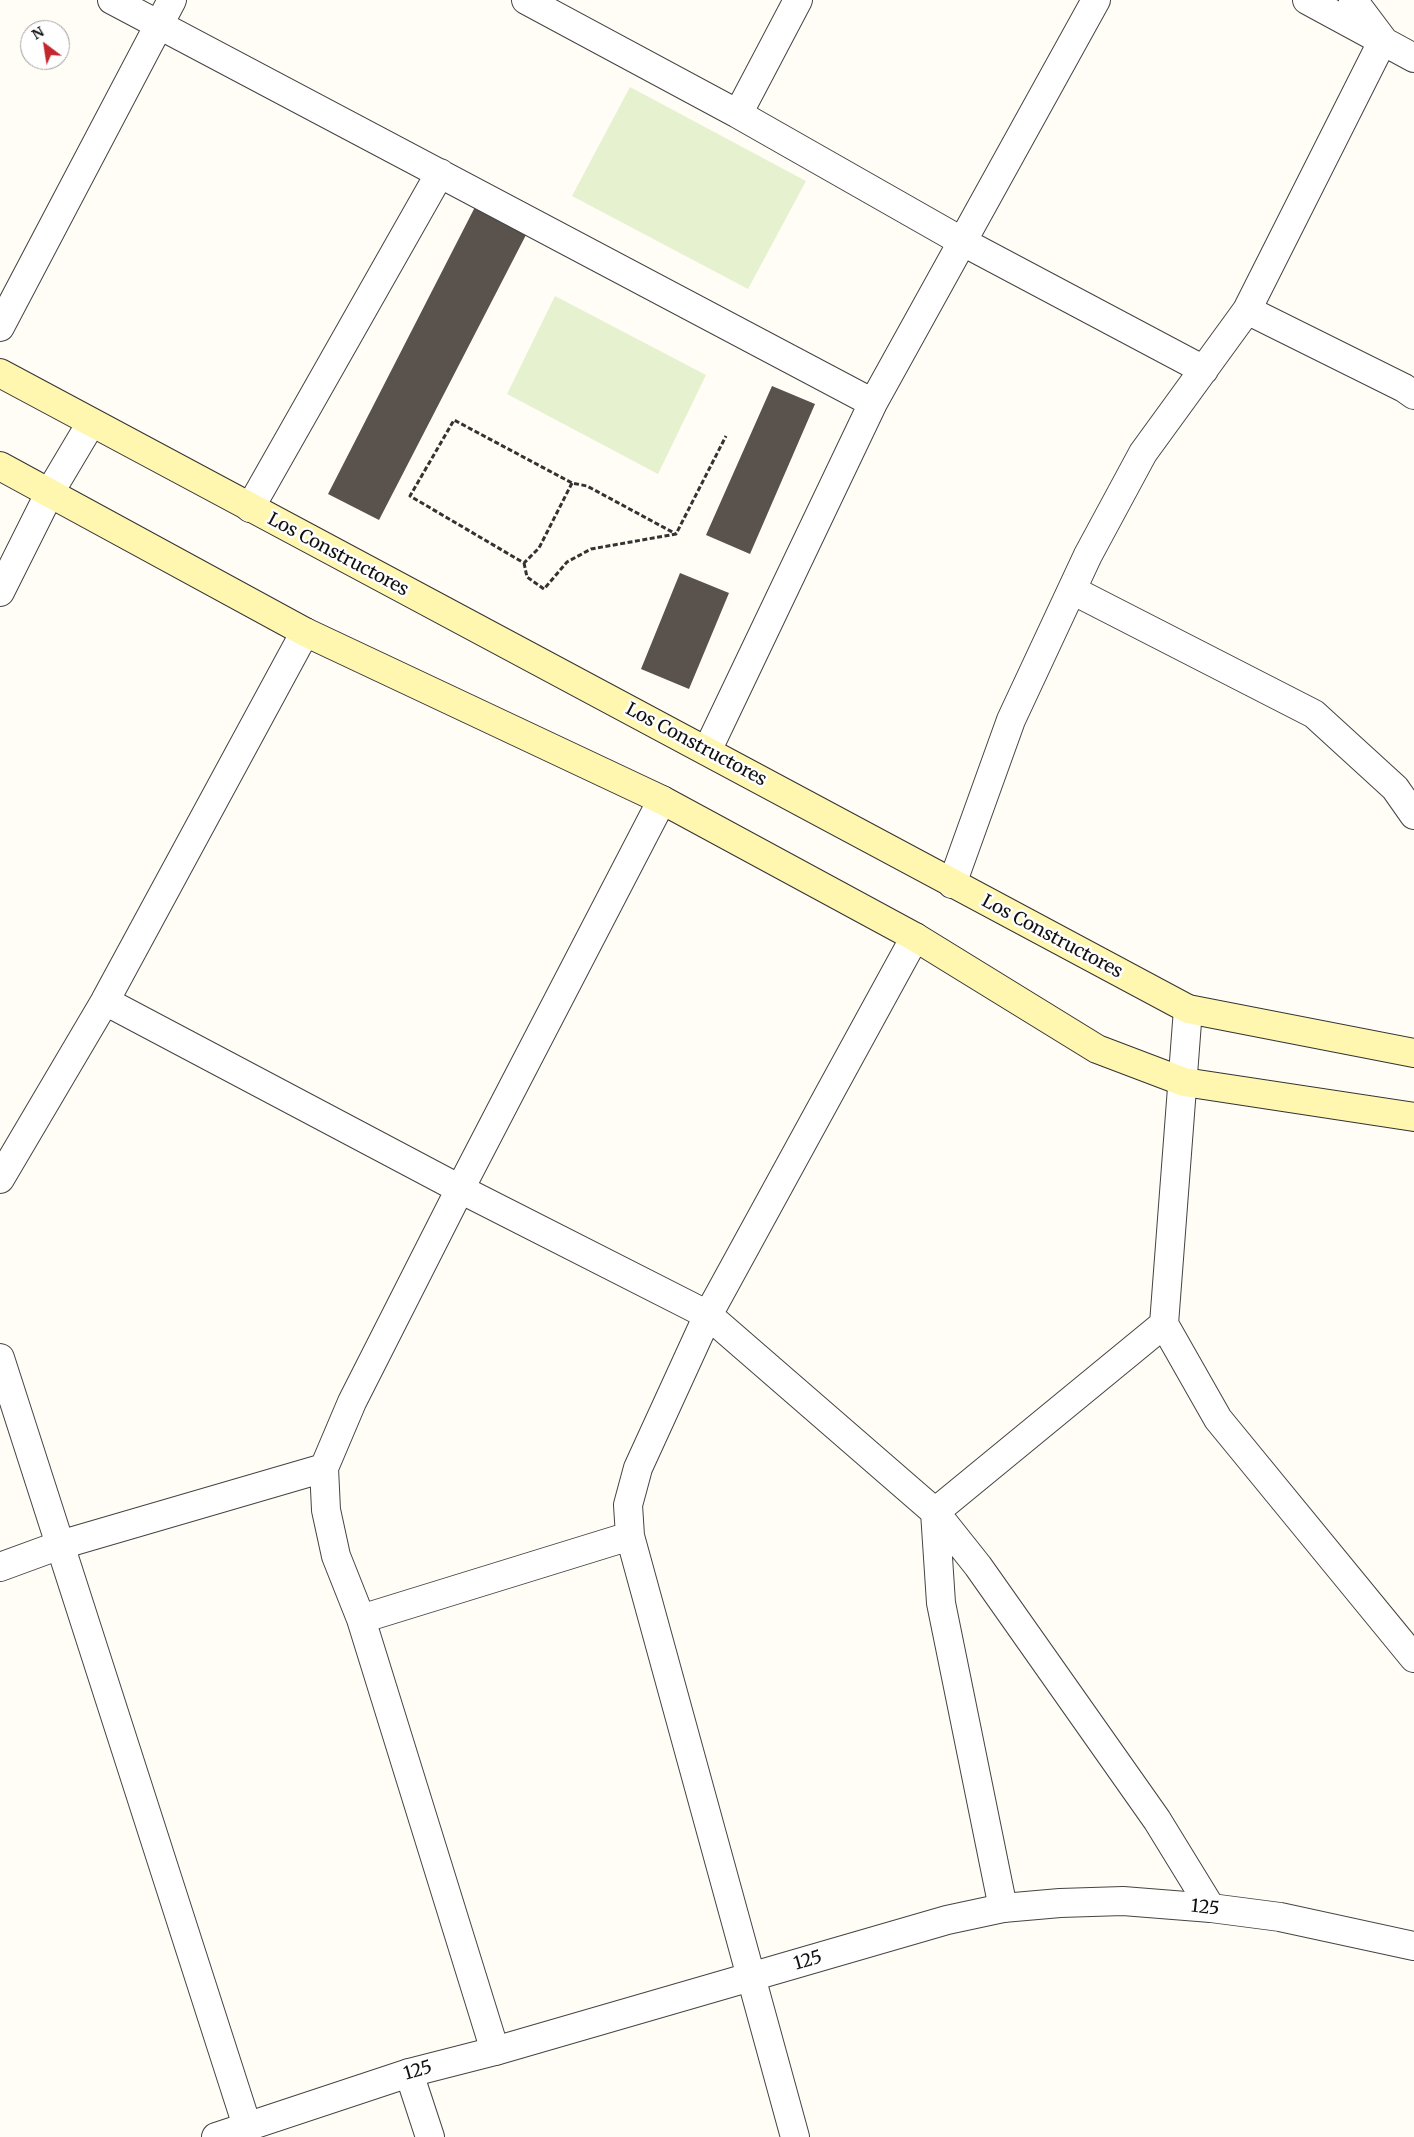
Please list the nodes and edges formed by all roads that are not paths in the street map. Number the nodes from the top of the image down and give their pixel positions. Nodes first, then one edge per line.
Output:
1 (112, 0) edge
2 (172, 0) edge
3 (526, 0) edge
4 (798, 0) edge
5 (1096, 0) edge
6 (1307, 0) edge
7 (1353, 0) edge
8 (158, 24) junction
9 (1383, 40) junction
10 (1414, 58) edge
11 (738, 114) junction
12 (440, 173) junction
13 (963, 242) junction
14 (1247, 310) junction
15 (0, 327) edge
16 (1204, 370) junction
17 (0, 373) edge
18 (1414, 395) edge
19 (873, 403) junction
20 (91, 423) junction
21 (0, 466) edge
22 (50, 492) junction
23 (250, 508) junction
24 (1072, 590) junction
25 (0, 592) edge
26 (305, 632) junction
27 (707, 751) junction
28 (662, 800) junction
29 (1414, 815) edge
30 (952, 884) junction
31 (915, 937) junction
32 (105, 1001) junction
33 (1188, 1009) junction
34 (1414, 1053) edge
35 (1184, 1082) junction
36 (1414, 1117) edge
37 (0, 1179) edge
38 (460, 1189) junction
39 (708, 1316) junction
40 (1164, 1324) junction
41 (0, 1358) edge
42 (324, 1468) junction
43 (935, 1512) junction
44 (630, 1536) junction
45 (60, 1545) junction
46 (0, 1567) edge
47 (361, 1619) junction
48 (1414, 1658) edge
49 (1003, 1908) junction
50 (1211, 1908) junction
51 (1414, 1946) edge
52 (752, 1978) junction
53 (495, 2051) junction
54 (409, 2073) junction
55 (247, 2126) junction
56 (216, 2137) edge
57 (430, 2137) edge
58 (795, 2137) edge

1 - 8 street
2 - 8 street
3 - 11 street
4 - 11 street
5 - 13 street
6 - 9 street
7 - 9 street
8 - 12 street
8 - 15 street
9 - 10 street
9 - 14 street
11 - 13 street
12 - 19 street
12 - 23 street
13 - 16 street
13 - 19 street
14 - 16 street
14 - 18 street
16 - 24 street
17 - 20 main road, Los Constructores
19 - 27 street
20 - 22 street
20 - 23 main road, Los Constructores
21 - 22 main road
22 - 25 street
22 - 26 main road
23 - 27 main road, Los Constructores
24 - 29 street
24 - 30 street
26 - 28 main road
26 - 32 street
27 - 30 main road, Los Constructores
28 - 31 main road
28 - 38 street
30 - 33 main road, Los Constructores
31 - 35 main road
31 - 39 street
32 - 37 street
32 - 38 street
33 - 34 main road, Los Constructores
33 - 35 street
35 - 36 main road
35 - 40 street
38 - 39 street
38 - 42 street
39 - 43 street
39 - 44 street
40 - 43 street
40 - 48 street
41 - 45 street
42 - 45 street
42 - 47 street
43 - 49 street
43 - 50 street
44 - 47 street
44 - 52 street
45 - 46 street
45 - 55 street
47 - 53 street
49 - 50 street, 125
49 - 52 street, 125
50 - 51 street, 125
52 - 53 street, 125
52 - 58 street
53 - 54 street, 125
54 - 55 street, 125
54 - 57 street
55 - 56 street, 125

